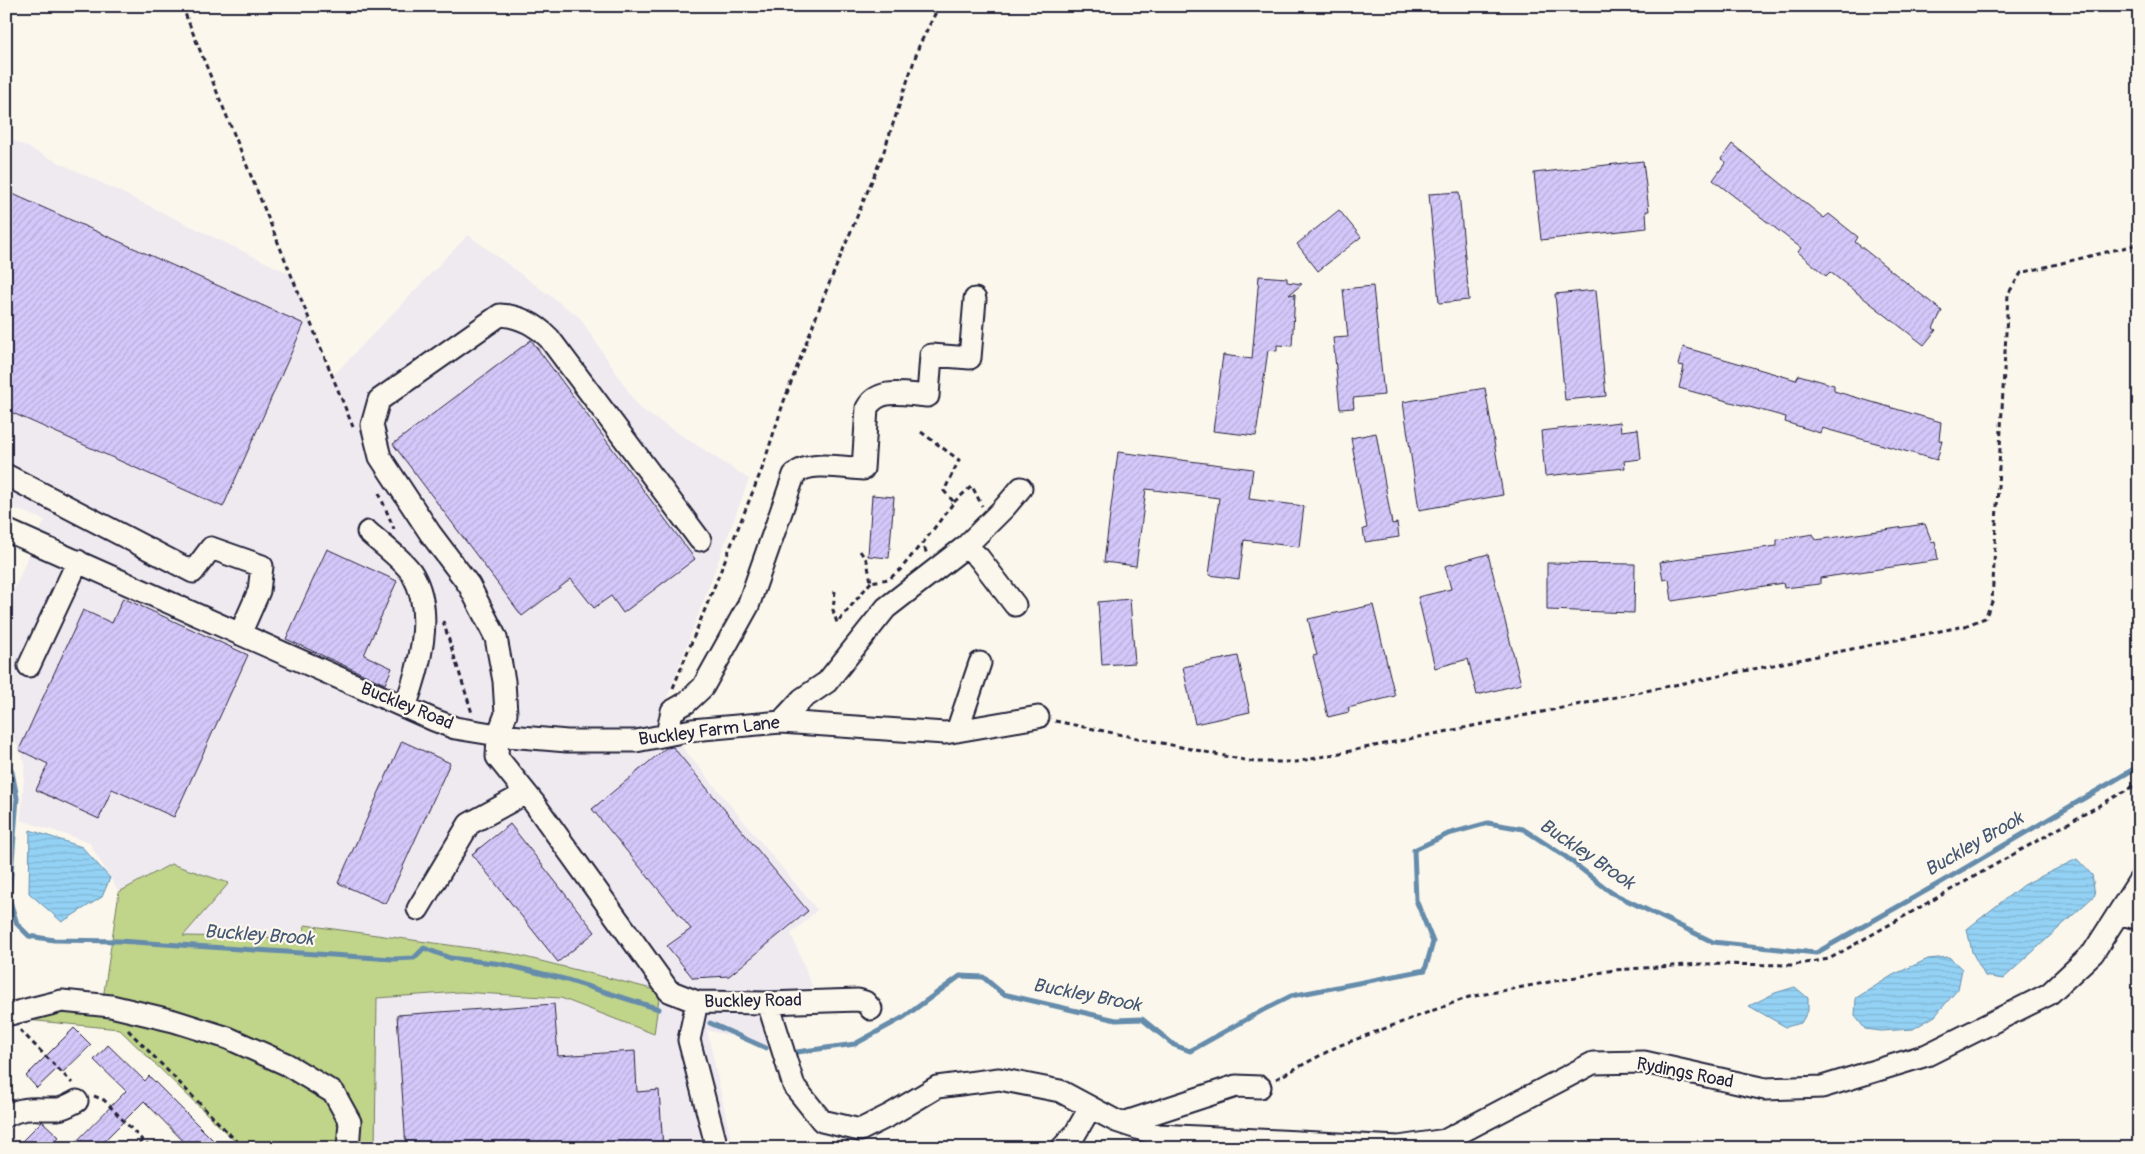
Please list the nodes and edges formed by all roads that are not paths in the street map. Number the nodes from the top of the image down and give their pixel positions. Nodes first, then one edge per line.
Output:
1 (975, 299) dead end
2 (6, 475) edge
3 (1021, 488) dead end
4 (6, 530) edge
5 (368, 532) dead end
6 (700, 540) dead end
7 (966, 546) junction
8 (78, 562) junction
9 (1015, 605) dead end
10 (240, 634) junction
11 (980, 663) dead end
12 (29, 666) dead end
13 (404, 707) junction
14 (1038, 717) road end
15 (781, 722) junction
16 (957, 731) junction
17 (667, 734) junction
18 (498, 735) junction
19 (526, 793) junction
20 (2139, 881) edge
21 (418, 909) dead end
22 (2129, 916) edge
23 (697, 1002) junction
24 (768, 1003) junction
25 (871, 1009) dead end
26 (12, 1022) edge
27 (1260, 1087) road end
28 (78, 1096) road end
29 (1090, 1108) junction
30 (6, 1116) edge
31 (1123, 1123) junction
32 (348, 1148) edge
33 (716, 1148) edge
34 (1062, 1148) edge

1 - 17 street
2 - 10 street
3 - 7 street
4 - 8 street, Buckley Road
5 - 13 street
6 - 18 street
7 - 9 street
7 - 15 street
8 - 10 street, Buckley Road
8 - 12 street
10 - 13 street, Buckley Road
11 - 16 street
13 - 18 street, Buckley Road
14 - 16 street, Buckley Farm Lane
15 - 16 street, Buckley Farm Lane
15 - 17 street, Buckley Farm Lane
17 - 18 street, Buckley Farm Lane
18 - 19 street, Buckley Road
19 - 21 street
19 - 23 street, Buckley Road
20 - 22 street, Rydings Road
22 - 31 street, Rydings Road
23 - 24 street, Buckley Road
23 - 33 street
24 - 25 street, Buckley Road
24 - 29 street, Rydings Road
26 - 32 street
27 - 31 street
28 - 30 street
29 - 31 street, Rydings Road
29 - 34 street

